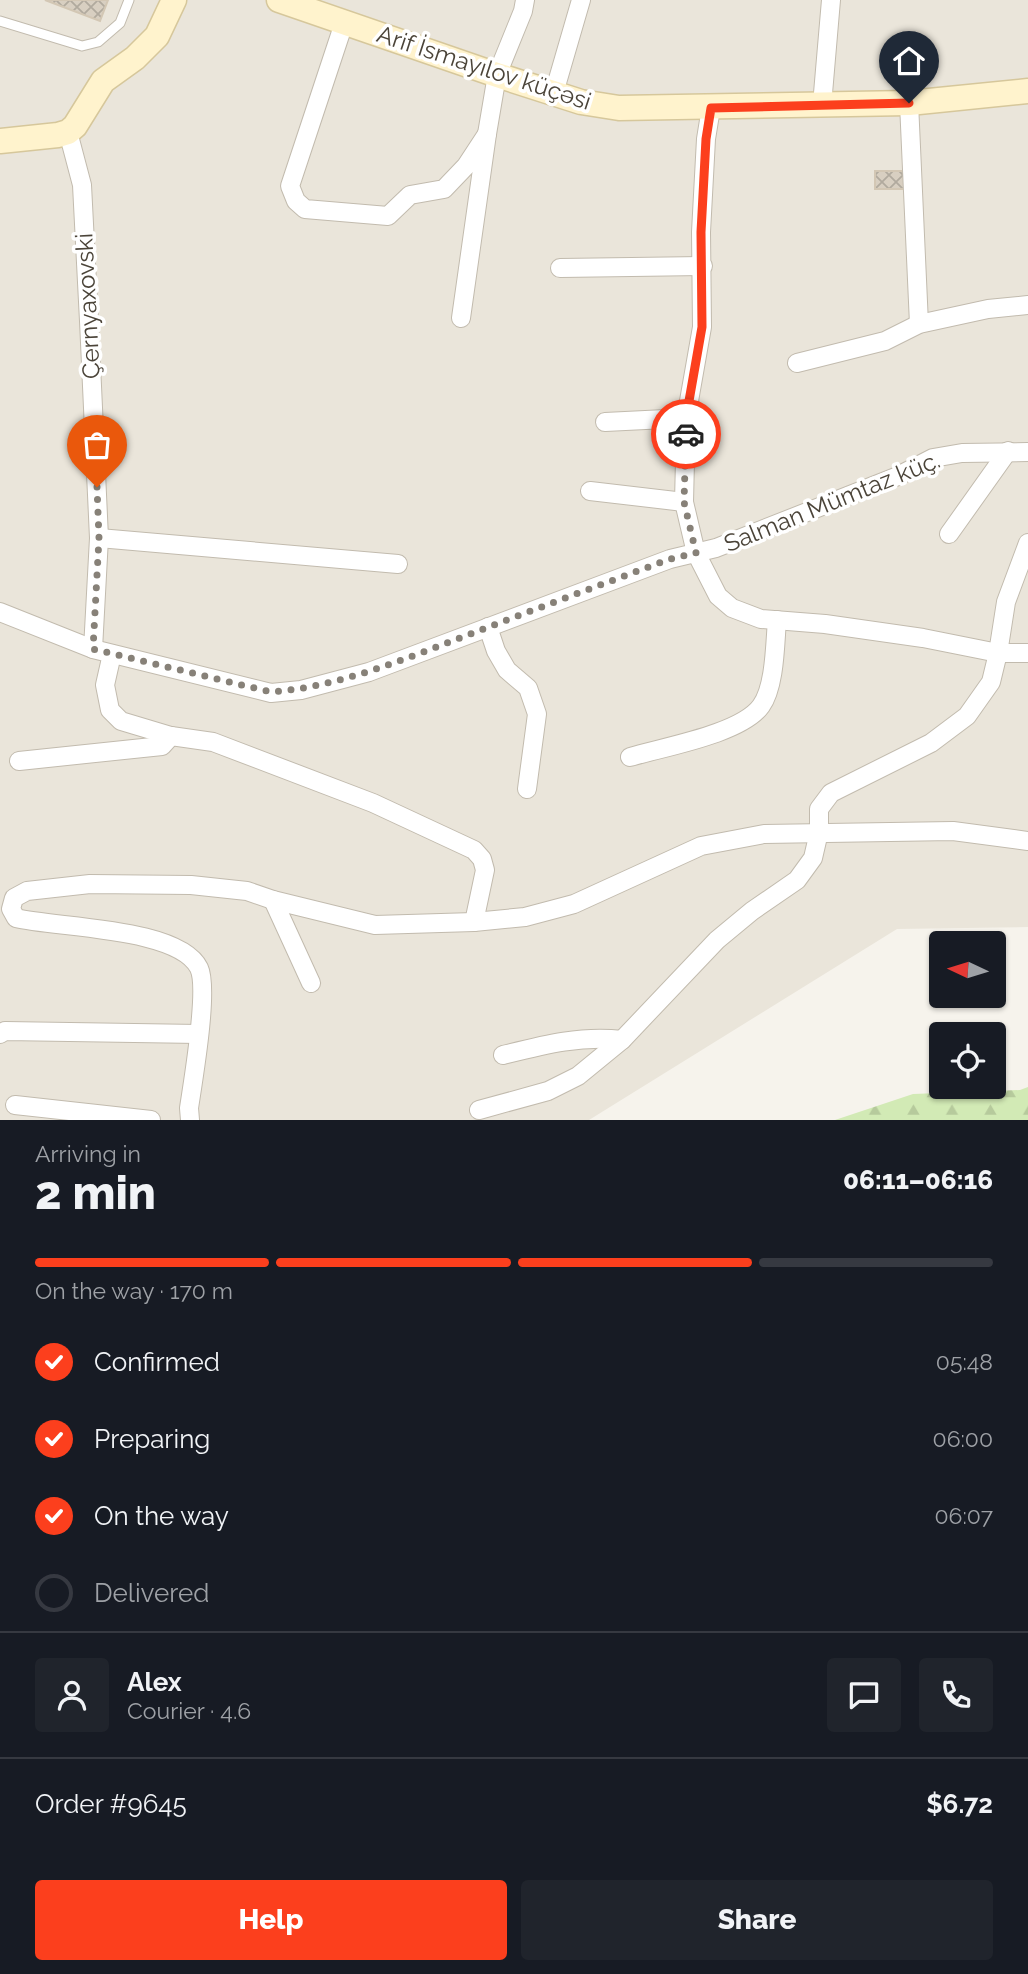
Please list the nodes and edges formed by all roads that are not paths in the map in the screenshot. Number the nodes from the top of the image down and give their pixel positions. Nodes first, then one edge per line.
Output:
1 (129, 0) edge
2 (174, 0) edge
3 (279, 0) edge
4 (525, 0) edge
5 (581, 0) edge
6 (831, 0) edge
7 (0, 21) edge
8 (344, 23) junction
9 (497, 75) junction
10 (1028, 91) edge
11 (554, 93) junction
12 (909, 103) junction
13 (822, 105) junction
14 (711, 108) junction
15 (68, 132) junction
16 (486, 134) junction
17 (0, 141) edge
18 (703, 266) junction
19 (560, 268) dead end
20 (1028, 305) edge
21 (461, 318) dead end
22 (919, 324) junction
23 (797, 363) dead end
24 (686, 418) junction
25 (605, 422) dead end
26 (1008, 451) junction
27 (1028, 452) edge
28 (590, 491) dead end
29 (684, 502) junction
30 (949, 534) dead end
31 (99, 538) junction
32 (1028, 543) edge
33 (696, 553) junction
34 (398, 564) dead end
35 (0, 612) edge
36 (777, 620) junction
37 (488, 627) junction
38 (93, 649) junction
39 (998, 653) junction
40 (1028, 653) edge
41 (112, 654) junction
42 (171, 736) junction
43 (630, 757) dead end
44 (19, 761) dead end
45 (527, 789) dead end
46 (819, 832) junction
47 (1028, 841) edge
48 (273, 900) junction
49 (474, 922) junction
50 (311, 983) dead end
51 (0, 1034) edge
52 (200, 1034) junction
53 (622, 1040) junction
54 (503, 1055) dead end
55 (15, 1105) dead end
56 (479, 1110) dead end
57 (151, 1120) edge
58 (190, 1120) edge

1 - 7 lane
2 - 15 street
3 - 8 street, Arif İsmayılov küçəsi
4 - 9 street
5 - 11 street
6 - 13 street
8 - 9 street, Arif İsmayılov küçəsi
8 - 16 street
9 - 11 street, Arif İsmayılov küçəsi
9 - 16 street
10 - 12 street, Arif İsmayılov küçəsi
11 - 14 street, Arif İsmayılov küçəsi
12 - 13 street, Arif İsmayılov küçəsi
12 - 22 street
13 - 14 street, Arif İsmayılov küçəsi
14 - 18 street
15 - 17 street
15 - 31 street, Çernyaxovski
16 - 21 street
18 - 19 street
18 - 24 street
20 - 22 street
22 - 23 street
24 - 25 street
24 - 29 street
26 - 27 street, Salman Mümtaz küç.
26 - 30 street
26 - 33 street, Salman Mümtaz küç.
28 - 29 street
29 - 33 street
31 - 34 street
31 - 38 street, Çernyaxovski
32 - 39 street
33 - 36 street
33 - 37 street, Salman Mümtaz küç.
35 - 38 street, Salman Mümtaz küç.
36 - 39 street
36 - 43 street
37 - 41 street, Salman Mümtaz küç.
37 - 45 street
38 - 41 street, Salman Mümtaz küç.
39 - 40 street
39 - 46 street
41 - 42 street
42 - 44 street
42 - 49 street
46 - 47 street
46 - 49 street
46 - 53 street
48 - 49 street
48 - 50 street
48 - 52 street
51 - 52 street
52 - 58 street
53 - 54 street
53 - 56 street
55 - 57 street

